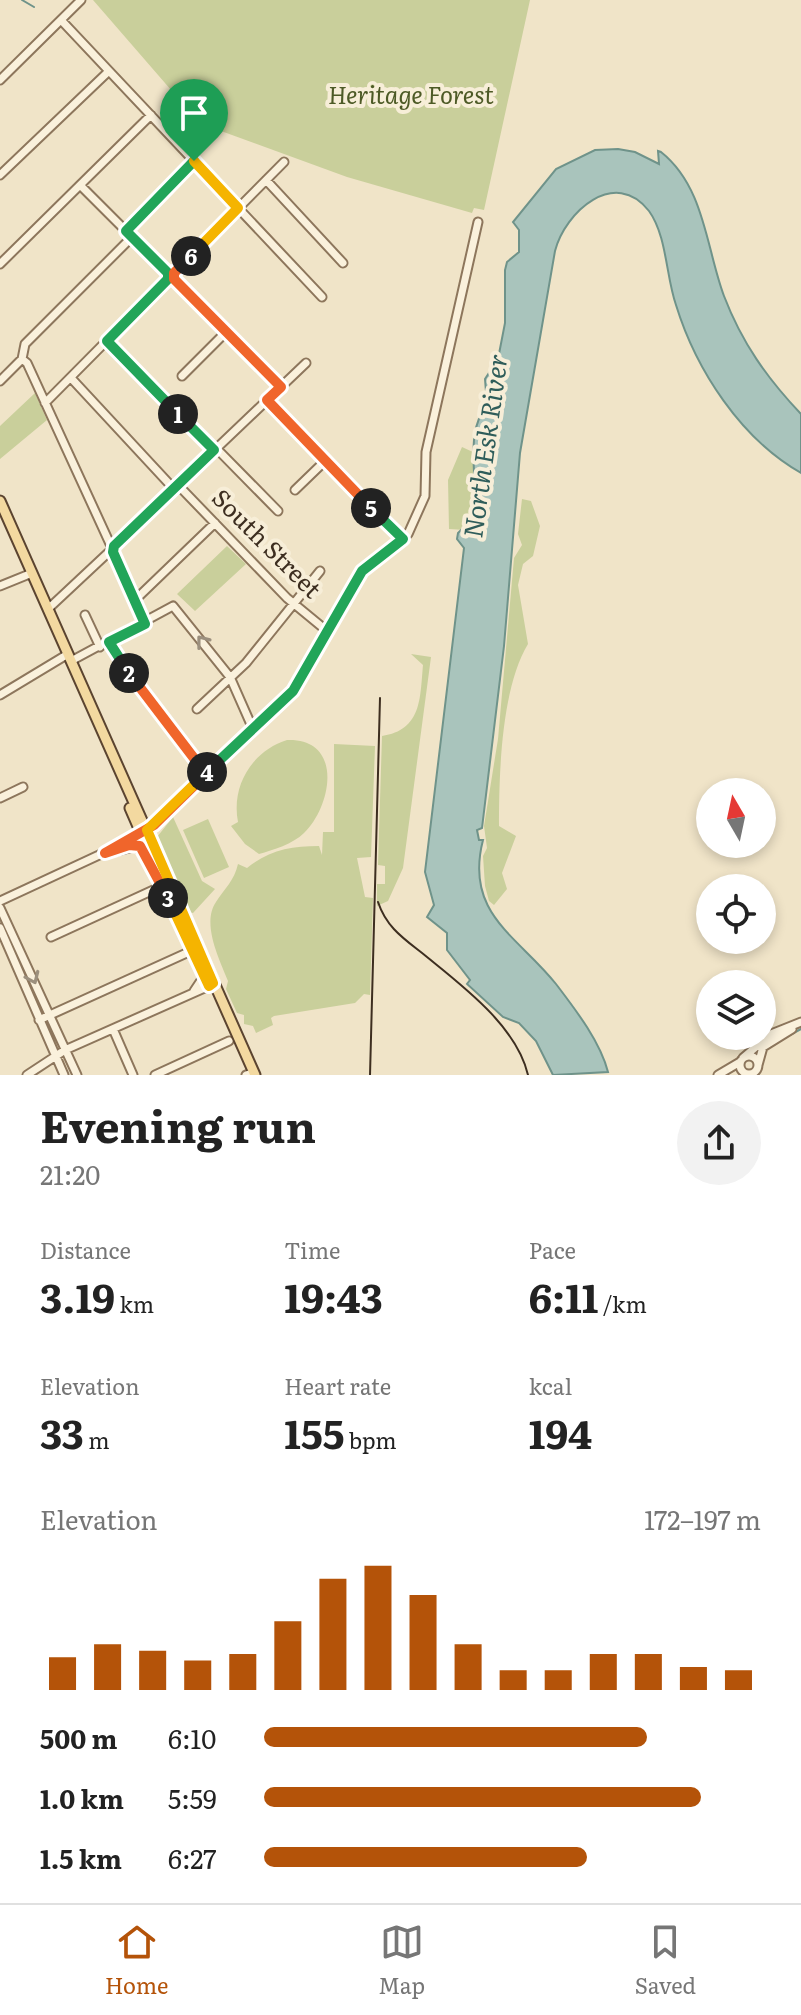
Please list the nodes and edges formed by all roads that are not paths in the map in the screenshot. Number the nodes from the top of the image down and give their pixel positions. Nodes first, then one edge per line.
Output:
1 (81, 0) edge
2 (61, 20) junction
3 (109, 71) junction
4 (0, 80) edge
5 (151, 115) junction
6 (194, 161) junction
7 (284, 162) dead end
8 (0, 175) edge
9 (266, 180) junction
10 (80, 185) junction
11 (238, 208) junction
12 (478, 222) dead end
13 (129, 234) junction
14 (343, 263) dead end
15 (0, 264) edge
16 (171, 276) junction
17 (322, 297) dead end
18 (226, 332) junction
19 (107, 341) junction
20 (22, 359) junction
21 (306, 363) dead end
22 (182, 376) dead end
23 (71, 378) junction
24 (0, 381) edge
25 (281, 387) junction
26 (267, 400) junction
27 (45, 403) junction
28 (215, 449) junction
29 (325, 461) junction
30 (176, 487) junction
31 (295, 490) dead end
32 (0, 501) edge
33 (278, 511) dead end
34 (215, 523) junction
35 (403, 539) junction
36 (112, 549) junction
37 (320, 571) dead end
38 (32, 573) junction
39 (0, 586) edge
40 (135, 600) junction
41 (294, 604) junction
42 (48, 609) junction
43 (85, 615) dead end
44 (145, 624) junction
45 (327, 631) junction
46 (109, 642) junction
47 (100, 647) junction
48 (69, 658) junction
49 (230, 677) junction
50 (0, 684) edge
51 (2, 694) edge
52 (197, 709) dead end
53 (253, 729) junction
54 (206, 774) junction
55 (23, 787) dead end
56 (0, 798) edge
57 (144, 832) junction
58 (105, 853) junction
59 (161, 884) junction
60 (0, 901) edge
61 (0, 908) edge
62 (0, 928) edge
63 (51, 937) dead end
64 (191, 951) junction
65 (209, 982) junction
66 (49, 1015) junction
67 (39, 1020) junction
68 (801, 1024) edge
69 (113, 1029) junction
70 (229, 1041) dead end
71 (65, 1050) junction
72 (56, 1057) junction
73 (742, 1059) junction
74 (756, 1070) edge
75 (743, 1073) edge
76 (30, 1074) edge
77 (64, 1075) edge
78 (77, 1075) edge
79 (133, 1075) edge
80 (155, 1075) edge
81 (250, 1075) edge
82 (718, 1075) edge
83 (729, 1075) edge

1 - 2 street
2 - 3 street
2 - 4 street
3 - 5 street
3 - 8 street
5 - 6 street
5 - 10 street
6 - 11 street
6 - 13 street
7 - 9 street
9 - 11 street
9 - 14 street
10 - 13 street
10 - 15 street
11 - 16 street
11 - 17 street
12 - 35 street
13 - 16 street
13 - 20 street
16 - 18 street
16 - 19 street
18 - 22 street
18 - 25 street
19 - 23 street
19 - 28 street
20 - 24 street
20 - 27 street
21 - 25 street
23 - 27 street
23 - 30 street, South Street
25 - 26 street
26 - 28 street
26 - 29 street
27 - 36 street
28 - 30 street
28 - 33 street
29 - 31 street
29 - 35 street
30 - 34 street, South Street
30 - 36 street
32 - 38 main road
34 - 40 street
34 - 41 street, South Street
35 - 45 street
36 - 40 street
36 - 42 street
37 - 41 street
38 - 39 street
38 - 42 main road
40 - 44 street
41 - 45 street, South Street
41 - 49 street
42 - 48 main road
43 - 47 street
44 - 46 street
49 -> 44 street
45 - 53 street
46 - 47 street
46 - 54 street
47 - 48 street
48 - 51 street
48 - 57 main road
49 - 52 street
49 - 53 street
50 - 51 street
53 - 54 street
54 - 57 street
55 - 56 street
57 - 58 street
57 - 59 main road
57 - 65 main road
58 - 59 main road
58 - 60 street
59 - 63 street
59 - 64 main road
61 -> 66 street
62 - 67 street
64 - 65 main road
64 - 66 street
65 - 69 street
65 - 81 main road
65 - 81 main road
66 - 67 street
66 - 71 street
67 - 72 street
68 - 73 street
68 - 74 street
69 - 71 street
69 - 79 street
70 - 80 street
71 - 72 street
71 - 78 street
72 - 76 street
72 - 77 street
73 - 74 street
73 - 75 street
73 - 82 street
74 - 75 street
75 - 83 street

